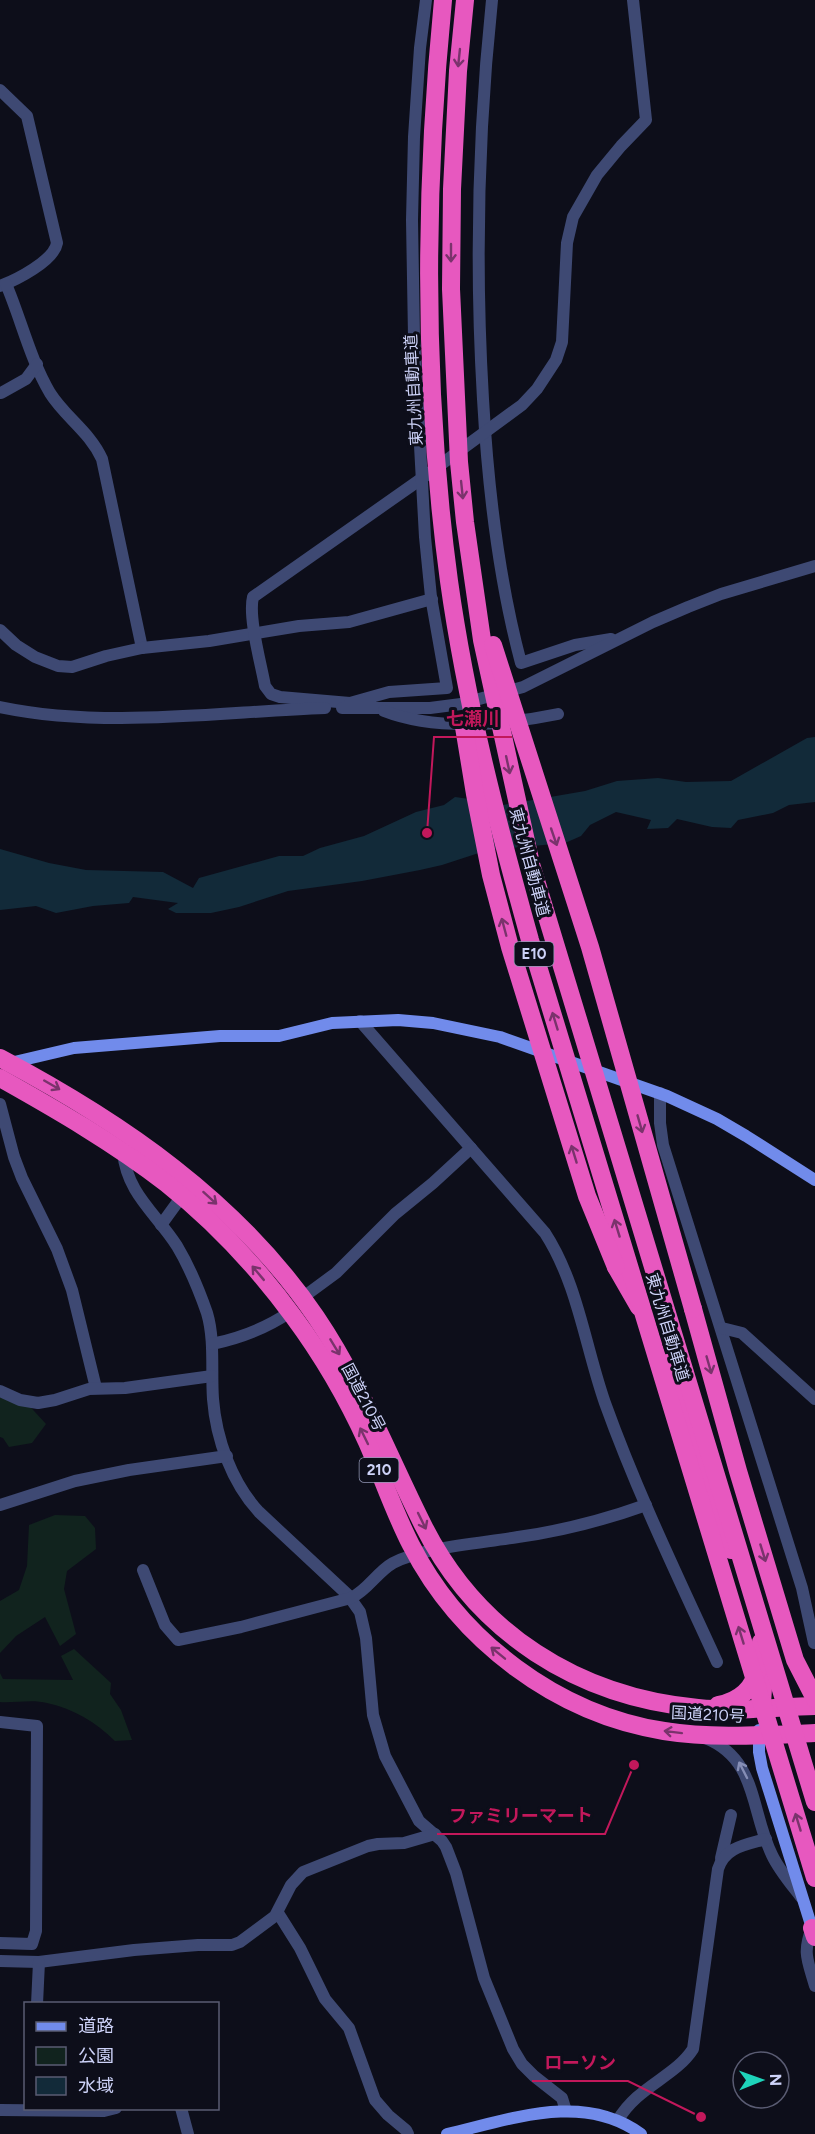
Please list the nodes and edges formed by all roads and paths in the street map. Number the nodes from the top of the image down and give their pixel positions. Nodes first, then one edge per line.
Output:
1 (426, 0) edge
2 (443, 0) edge
3 (465, 0) edge
4 (492, 0) edge
5 (633, 0) edge
6 (0, 90) edge
7 (3, 285) edge
8 (37, 364) junction
9 (1, 393) edge
10 (485, 432) junction
11 (437, 466) junction
12 (421, 479) junction
13 (815, 566) edge
14 (473, 581) junction
15 (432, 599) junction
16 (0, 630) edge
17 (255, 634) junction
18 (624, 637) junction
19 (142, 648) junction
20 (350, 705) junction
21 (0, 707) edge
22 (378, 709) junction
23 (558, 714) dead end
24 (360, 1021) junction
25 (2, 1075) edge
26 (660, 1093) junction
27 (0, 1104) edge
28 (471, 1148) junction
29 (123, 1152) junction
30 (815, 1180) edge
31 (182, 1196) junction
32 (161, 1225) junction
33 (302, 1298) junction
34 (290, 1312) junction
35 (722, 1328) junction
36 (212, 1344) junction
37 (212, 1376) junction
38 (96, 1388) junction
39 (0, 1391) edge
40 (815, 1399) edge
41 (227, 1456) junction
42 (0, 1505) edge
43 (646, 1505) junction
44 (437, 1550) junction
45 (417, 1555) junction
46 (143, 1570) dead end
47 (351, 1598) junction
48 (761, 1639) junction
49 (814, 1643) edge
50 (717, 1662) dead end
51 (811, 1704) edge
52 (699, 1708) junction
53 (761, 1708) junction
54 (0, 1722) edge
55 (815, 1733) edge
56 (698, 1735) junction
57 (759, 1735) junction
58 (777, 1735) junction
59 (815, 1802) edge
60 (731, 1815) dead end
61 (435, 1834) junction
62 (766, 1839) junction
63 (721, 1858) junction
64 (815, 1878) edge
65 (801, 1898) junction
66 (278, 1913) junction
67 (813, 1932) edge
68 (0, 1943) edge
69 (0, 1961) edge
70 (39, 1962) junction
71 (815, 1986) edge
72 (37, 2002) edge
73 (0, 2110) edge
74 (110, 2110) edge
75 (181, 2110) edge
76 (566, 2111) junction
77 (618, 2120) junction
78 (188, 2134) edge
79 (408, 2134) edge
80 (447, 2134) edge
81 (641, 2134) edge

1 - 12 street
2 - 11 highway, 東九州自動車道 / E10, bridge
3 -> 14 highway, 東九州自動車道 / E10, bridge
4 - 10 street
5 - 10 street
6 - 7 street
7 - 8 street
8 - 9 street
8 - 19 street
10 - 12 street
10 - 18 street
48 -> 11 highway, bridge
64 -> 11 highway, 東九州自動車道 / E10, bridge
12 - 15 street
12 - 17 street
13 - 18 street
14 -> 51 highway, bridge
14 -> 59 highway, 東九州自動車道 / E10, bridge
15 - 17 street
15 - 20 street
16 - 19 street
17 - 19 street
17 - 20 street
18 - 22 street
20 - 21 street
20 - 22 street
22 - 23 street
24 - 25 street
24 - 26 street
24 - 28 street
25 - 29 highway, 国道210号 / 210
25 -> 33 highway, 国道210号 / 210
26 - 30 street
26 - 35 street
27 - 38 street
28 - 33 street
28 - 43 street
29 - 31 highway, 国道210号 / 210
29 - 32 street
31 - 32 street
34 -> 31 highway, 国道210号 / 210
32 - 36 street
33 -> 44 highway, 国道210号 / 210
34 - 36 street
45 -> 34 highway, 国道210号 / 210
35 - 40 street
35 - 49 street
36 - 37 street
37 - 38 street
37 - 41 street
38 - 39 street
41 - 42 street
41 - 47 street
43 - 44 street
43 - 50 street
44 - 45 street
44 - 52 highway, 国道210号 / 210
45 - 47 street
56 -> 45 highway, 国道210号 / 210
46 - 47 street
47 - 61 street
48 - 52 highway
48 - 53 highway
51 - 53 highway, 国道210号 / 210
51 - 58 highway
52 - 53 highway, 国道210号 / 210
53 - 57 street
54 - 68 street
55 - 58 highway, 国道210号 / 210
56 - 57 highway, 国道210号 / 210
62 -> 56 street
57 - 58 highway, 国道210号 / 210
57 - 65 street
60 - 63 street
61 - 66 street
61 - 76 street
62 - 63 street
62 - 65 street
63 - 77 street
65 - 67 street
66 - 70 street
66 - 79 street
67 - 71 street
69 - 70 street
70 - 72 street
73 - 74 street
75 - 78 street
76 - 77 street
76 - 80 street
77 - 81 street

